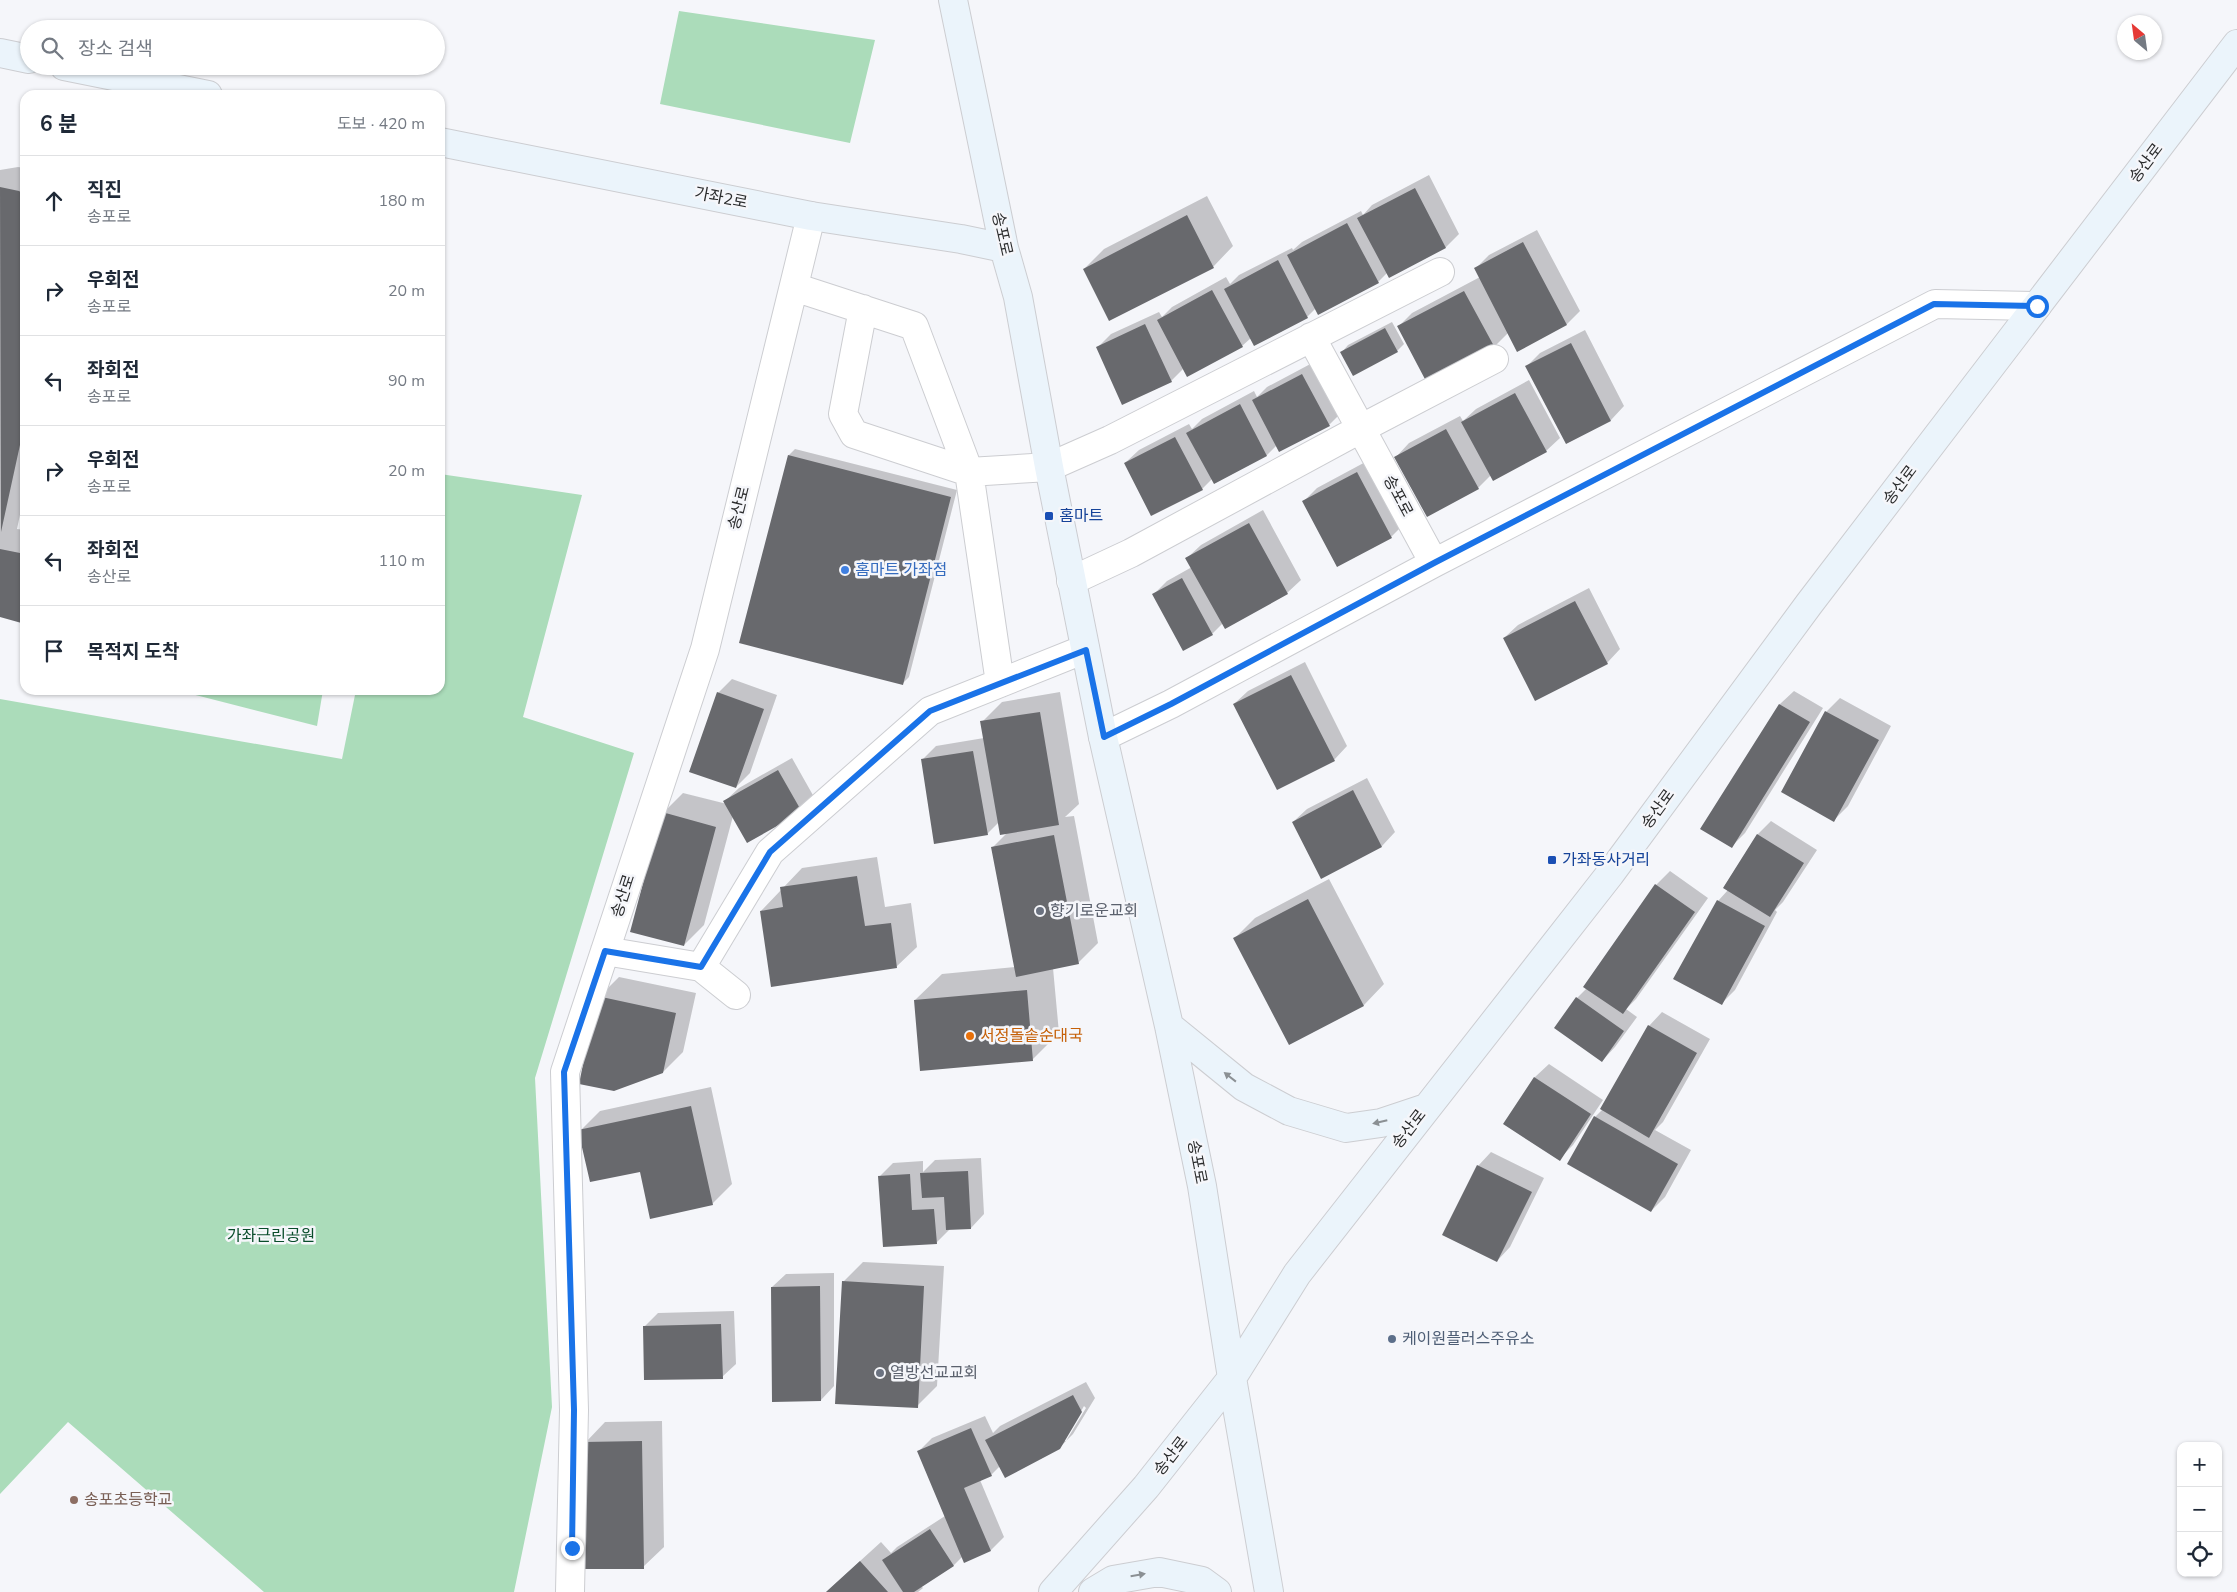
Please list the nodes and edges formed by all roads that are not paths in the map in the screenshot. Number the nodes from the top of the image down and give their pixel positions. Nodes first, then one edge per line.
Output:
1 (953, 0) edge
2 (2237, 44) edge
3 (0, 53) edge
4 (20, 57) edge
5 (109, 75) edge
6 (183, 90) edge
7 (445, 143) edge
8 (811, 216) junction
9 (1004, 248) junction
10 (1440, 272) dead end
11 (794, 287) junction
12 (2037, 306) junction
13 (863, 309) junction
14 (1311, 337) junction
15 (1494, 359) dead end
16 (1362, 428) junction
17 (1049, 467) junction
18 (969, 472) junction
19 (1434, 563) junction
20 (1072, 581) junction
21 (1086, 650) junction
22 (1000, 683) junction
23 (1104, 737) junction
24 (605, 951) junction
25 (701, 967) junction
26 (736, 995) dead end
27 (1169, 1026) junction
28 (1426, 1108) junction
29 (1232, 1378) junction
30 (570, 1592) edge
31 (1053, 1592) edge
32 (1093, 1592) edge
33 (1217, 1592) edge
34 (1269, 1592) edge

1 - 9 street, 송포로
2 - 12 street, 송산로
3 - 4 street
5 - 6 street
7 - 8 street, 가좌2로
8 - 9 street, 가좌2로
8 - 11 street, 송산로
9 - 17 street, 송포로
10 - 14 street
11 - 13 street
11 - 24 street, 송산로
12 - 19 street
12 - 28 street, 송산로
13 - 18 street
13 - 18 street
14 - 16 street, 송포로
14 - 17 street
15 - 16 street
16 - 19 street, 송포로
16 - 20 street
17 - 18 street
17 - 20 street, 송포로
18 - 22 street
19 - 23 street
20 - 21 street, 송포로
21 - 22 street
21 - 23 street, 송포로
22 - 25 street
23 - 27 street, 송포로
24 - 25 street
24 - 30 street, 송산로
25 - 26 street
28 -> 27 street
27 - 29 street, 송포로
28 - 29 street, 송산로
29 - 31 street, 송산로
29 - 34 street, 송포로
32 -> 33 street

